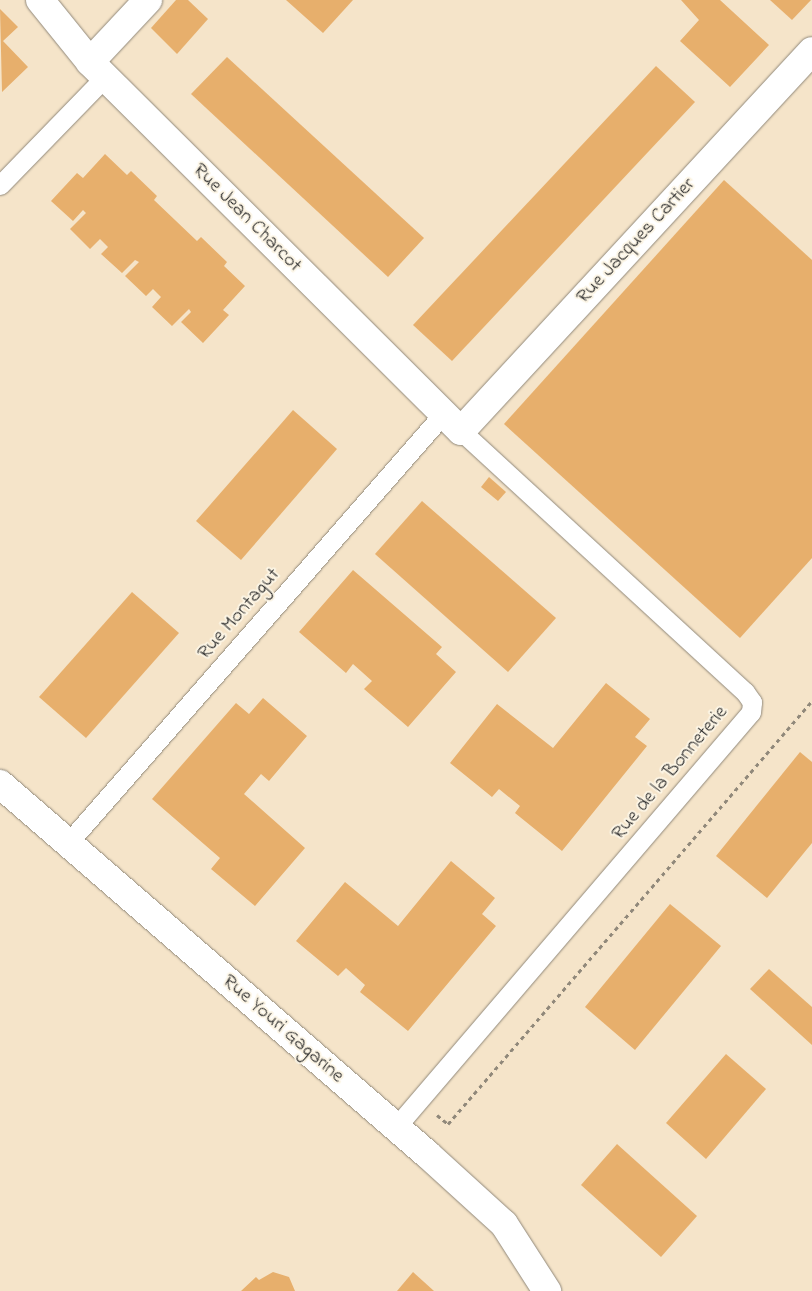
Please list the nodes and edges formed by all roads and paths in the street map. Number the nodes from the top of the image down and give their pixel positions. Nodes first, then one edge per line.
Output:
1 (40, 0) edge
2 (148, 0) edge
3 (812, 51) edge
4 (97, 69) junction
5 (0, 185) edge
6 (452, 423) junction
7 (812, 702) edge
8 (0, 784) edge
9 (68, 843) junction
10 (420, 1100) junction
11 (396, 1127) junction
12 (547, 1291) edge

1 - 4 street, Rue Jean Charcot
2 - 4 street
3 - 6 street, Rue Jacques Cartier
4 - 5 lane
4 - 6 street, Rue Jean Charcot
6 - 9 lane, Rue Montagut
6 - 10 lane, Rue de la Bonneterie
7 - 10 path
8 - 9 street, Rue Youri Gagarine
9 - 11 street, Rue Youri Gagarine
10 - 11 lane, Rue de la Bonneterie
11 - 12 street, Rue Youri Gagarine

